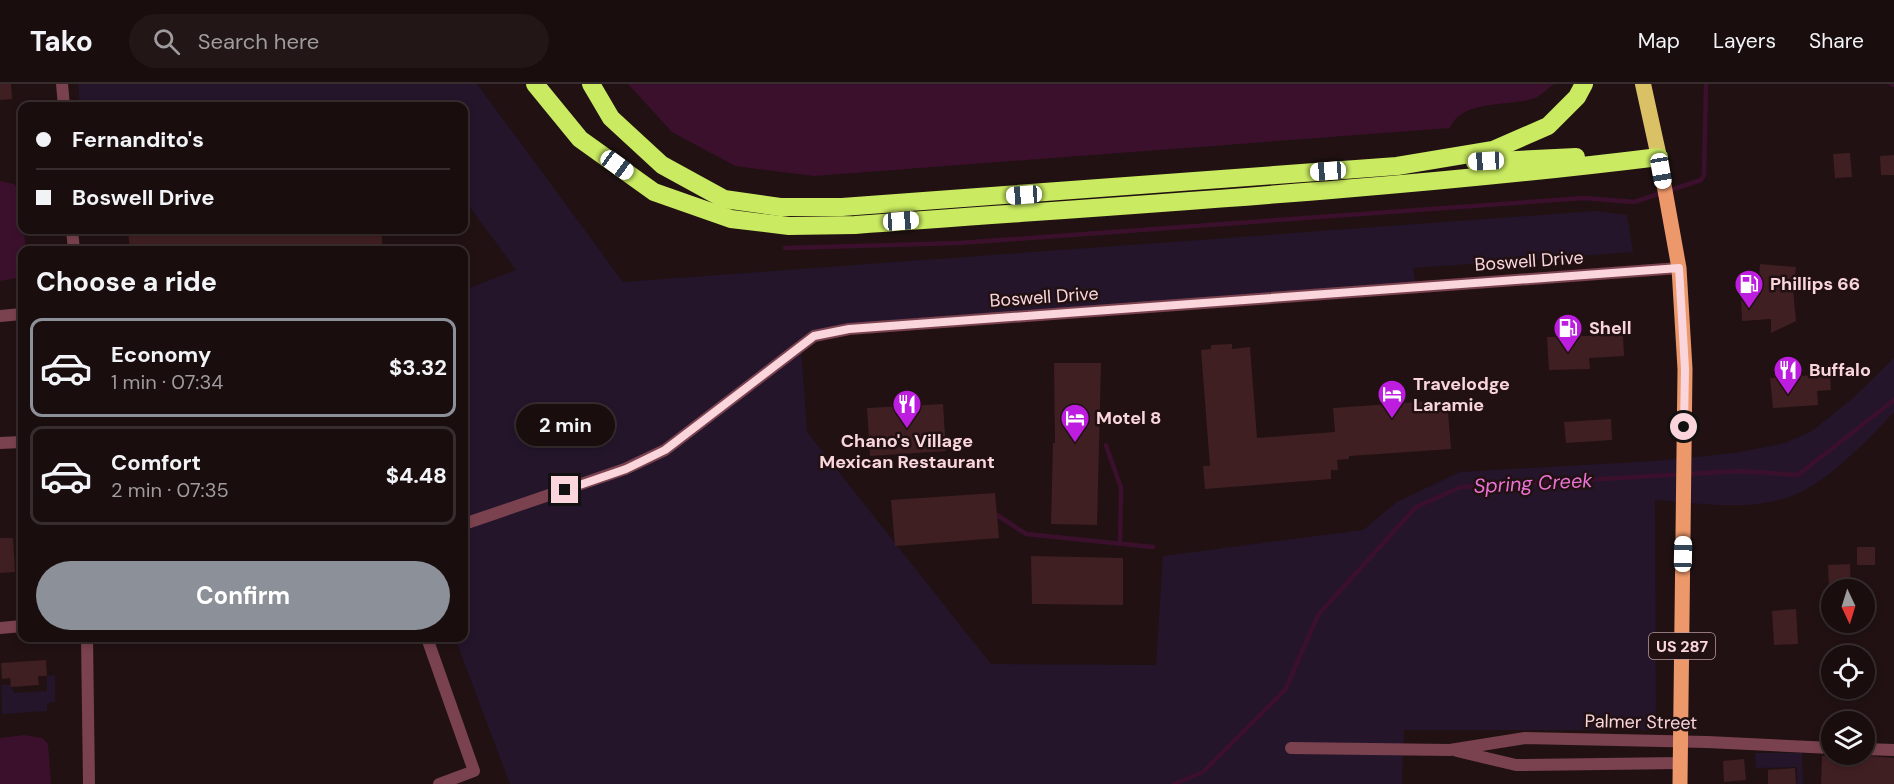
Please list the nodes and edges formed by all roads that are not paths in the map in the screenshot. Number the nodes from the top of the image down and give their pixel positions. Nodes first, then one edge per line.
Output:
1 (62, 84) edge
2 (535, 84) edge
3 (591, 84) edge
4 (1584, 84) edge
5 (1643, 84) edge
6 (64, 102) edge
7 (1659, 157) junction
8 (1397, 166) junction
9 (1679, 268) junction
10 (18, 314) edge
11 (0, 316) edge
12 (18, 442) edge
13 (0, 443) edge
14 (468, 523) edge
15 (18, 626) edge
16 (0, 628) edge
17 (87, 642) edge
18 (428, 642) edge
19 (1681, 741) junction
20 (1821, 747) edge
21 (1291, 748) dead end
22 (1875, 749) edge
23 (1450, 750) junction
24 (1894, 750) edge
25 (1680, 763) junction
26 (89, 784) edge
27 (439, 784) edge
28 (1680, 784) edge

1 - 6 street
2 - 7 highway
3 - 8 highway
4 - 8 highway
5 - 7 highway, US 287
7 - 8 highway
7 - 9 main road, US 287
9 - 14 street, Boswell Drive
9 - 19 main road, US 287
10 - 11 street
12 - 13 street
15 - 16 street
17 - 26 street
18 - 27 street
19 - 20 street, Palmer Street
19 - 23 street, Palmer Street
19 - 25 main road, US 287
21 - 23 street, Palmer Street
22 - 24 street
23 - 25 street, Palmer Street
25 - 28 main road, US 287

